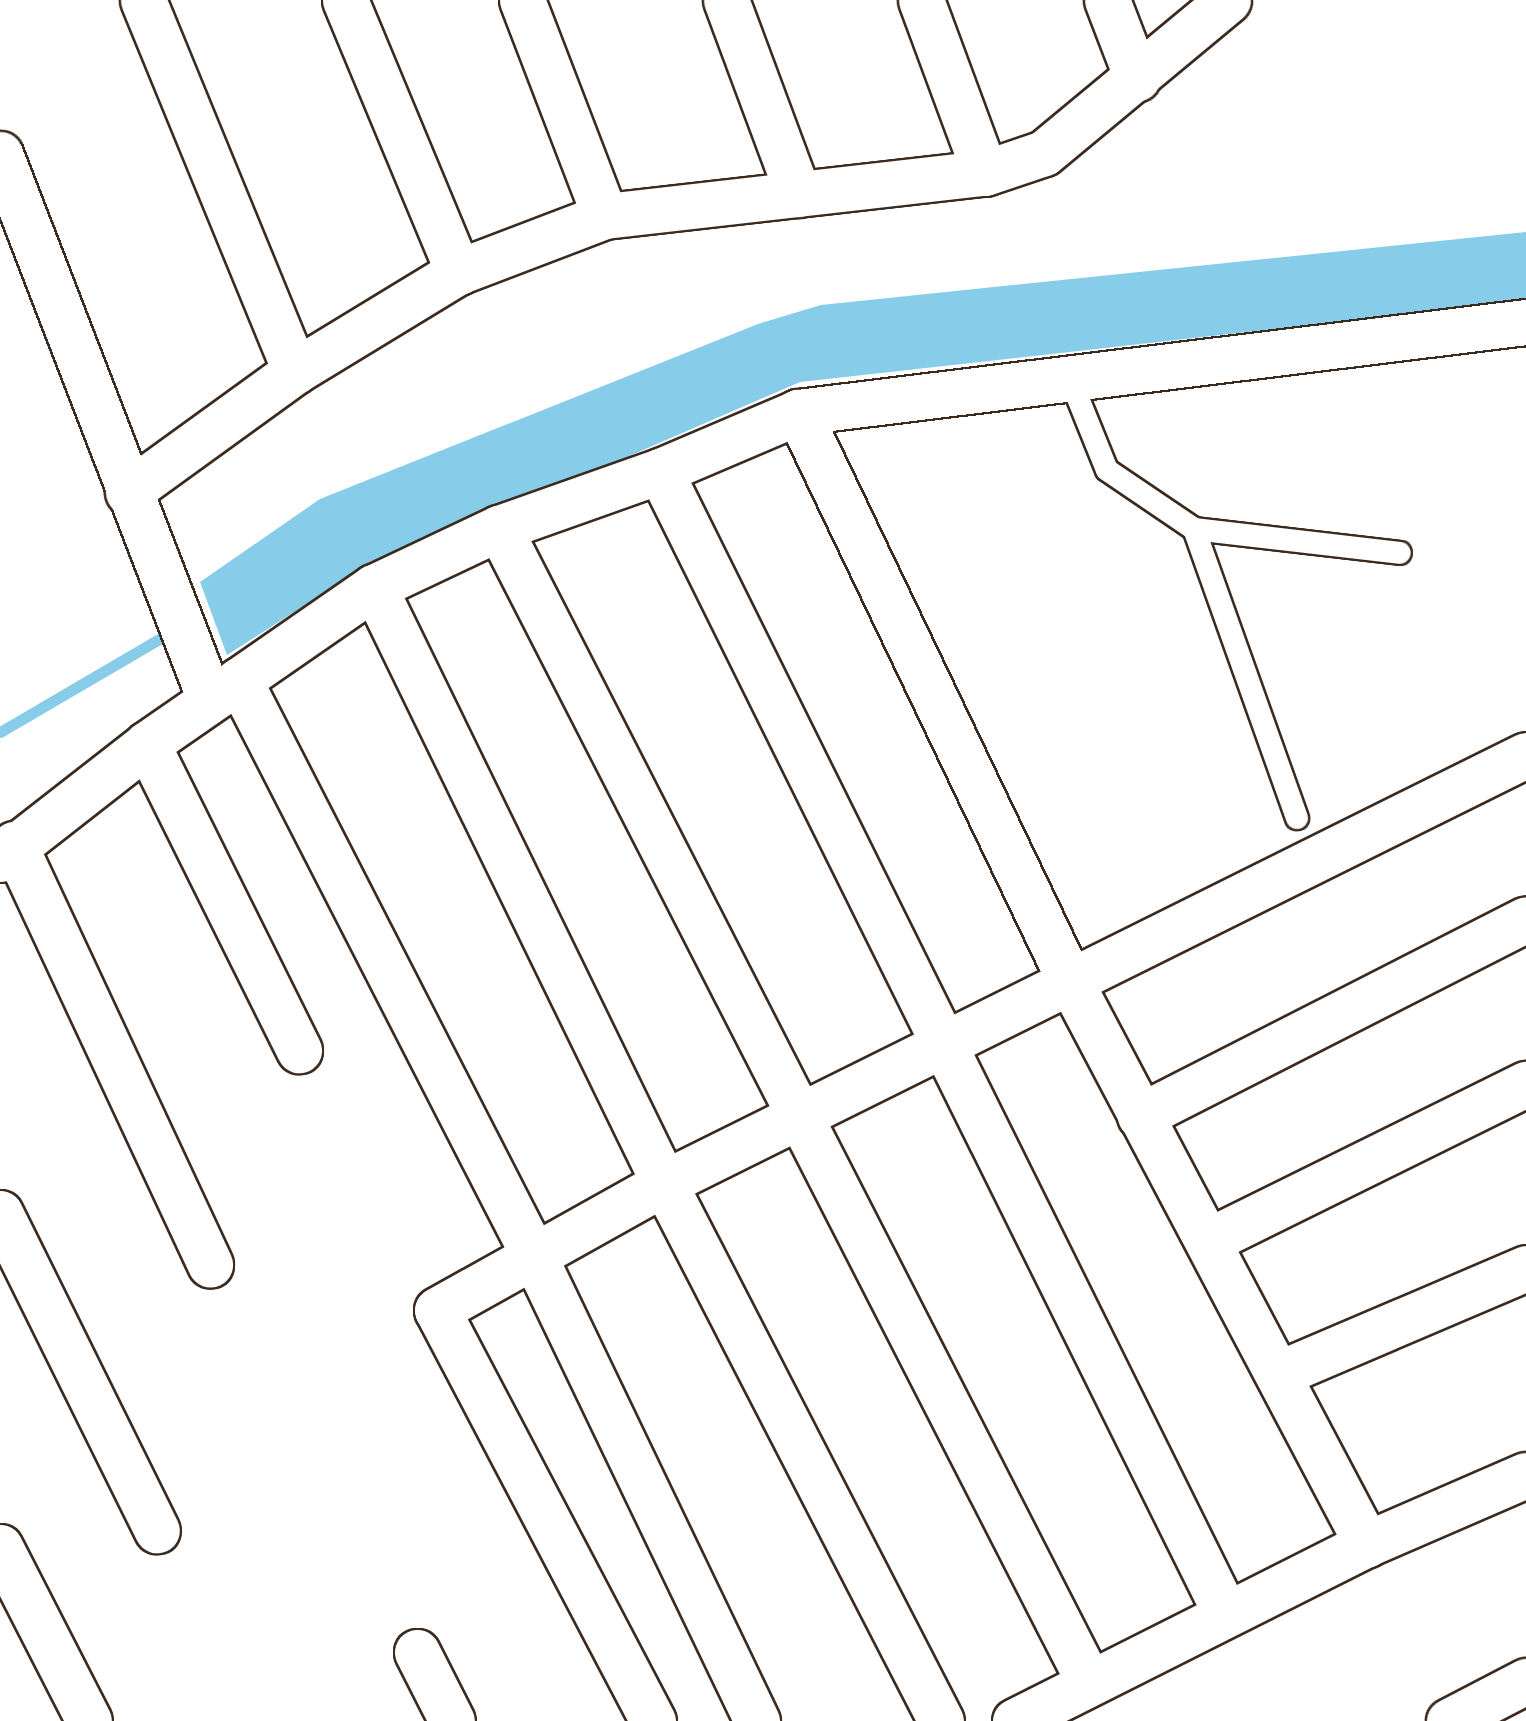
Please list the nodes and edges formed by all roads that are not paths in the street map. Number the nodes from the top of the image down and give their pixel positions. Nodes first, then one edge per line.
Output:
1 (144, 0) edge
2 (345, 0) edge
3 (522, 0) edge
4 (726, 0) edge
5 (920, 0) edge
6 (1107, 0) edge
7 (1228, 0) edge
8 (1137, 78) junction
9 (0, 154) edge
10 (984, 173) junction
11 (798, 194) junction
12 (604, 216) junction
13 (458, 272) junction
14 (1526, 322) edge
15 (294, 371) junction
16 (1069, 376) junction
17 (798, 412) junction
18 (660, 471) junction
19 (128, 492) junction
20 (499, 528) junction
21 (1194, 528) junction
22 (1400, 553) dead end
23 (374, 587) junction
24 (225, 689) junction
25 (147, 744) junction
26 (1526, 755) edge
27 (1298, 818) dead end
28 (7, 851) edge
29 (1526, 919) edge
30 (1070, 981) junction
31 (946, 1046) junction
32 (299, 1050) dead end
33 (1526, 1084) edge
34 (1140, 1116) junction
35 (796, 1119) junction
36 (664, 1184) junction
37 (0, 1212) edge
38 (1208, 1241) junction
39 (534, 1256) junction
40 (210, 1265) dead end
41 (1526, 1268) edge
42 (1278, 1374) junction
43 (1526, 1475) edge
44 (157, 1530) dead end
45 (1367, 1544) junction
46 (0, 1547) edge
47 (1226, 1614) junction
48 (417, 1652) dead end
49 (1526, 1681) edge
50 (1089, 1682) junction
51 (89, 1721) edge
52 (452, 1721) edge
53 (653, 1721) edge
54 (757, 1721) edge
55 (941, 1721) edge
56 (1016, 1721) edge
57 (1449, 1721) edge

1 - 15 street
2 - 13 street
3 - 12 street
4 - 11 street
5 - 10 street
6 - 8 street
7 - 8 street
8 - 10 street
9 - 19 street
10 - 11 street
11 - 12 street
12 - 13 street
13 - 15 street
14 - 16 street
15 - 19 street
16 - 17 street
16 - 21 lane
17 - 18 street
17 - 30 street
18 - 20 street
18 - 31 street
19 - 24 street
20 - 23 street
20 - 35 street
21 - 22 lane
21 - 27 lane
23 - 24 street
23 - 36 street
24 - 25 street
24 - 39 street
25 - 28 street
25 - 32 street
26 - 30 street
28 - 40 street
29 - 34 street
30 - 31 street
30 - 34 street
31 - 35 street
31 - 47 street
33 - 38 street
34 - 38 street
35 - 36 street
35 - 50 street
36 - 39 street
36 - 55 street
37 - 44 street
38 - 42 street
39 - 53 street
39 - 54 street
41 - 42 street
42 - 45 street
43 - 45 street
45 - 47 street
46 - 51 street
47 - 50 street
48 - 52 street
49 - 57 street
50 - 56 street

